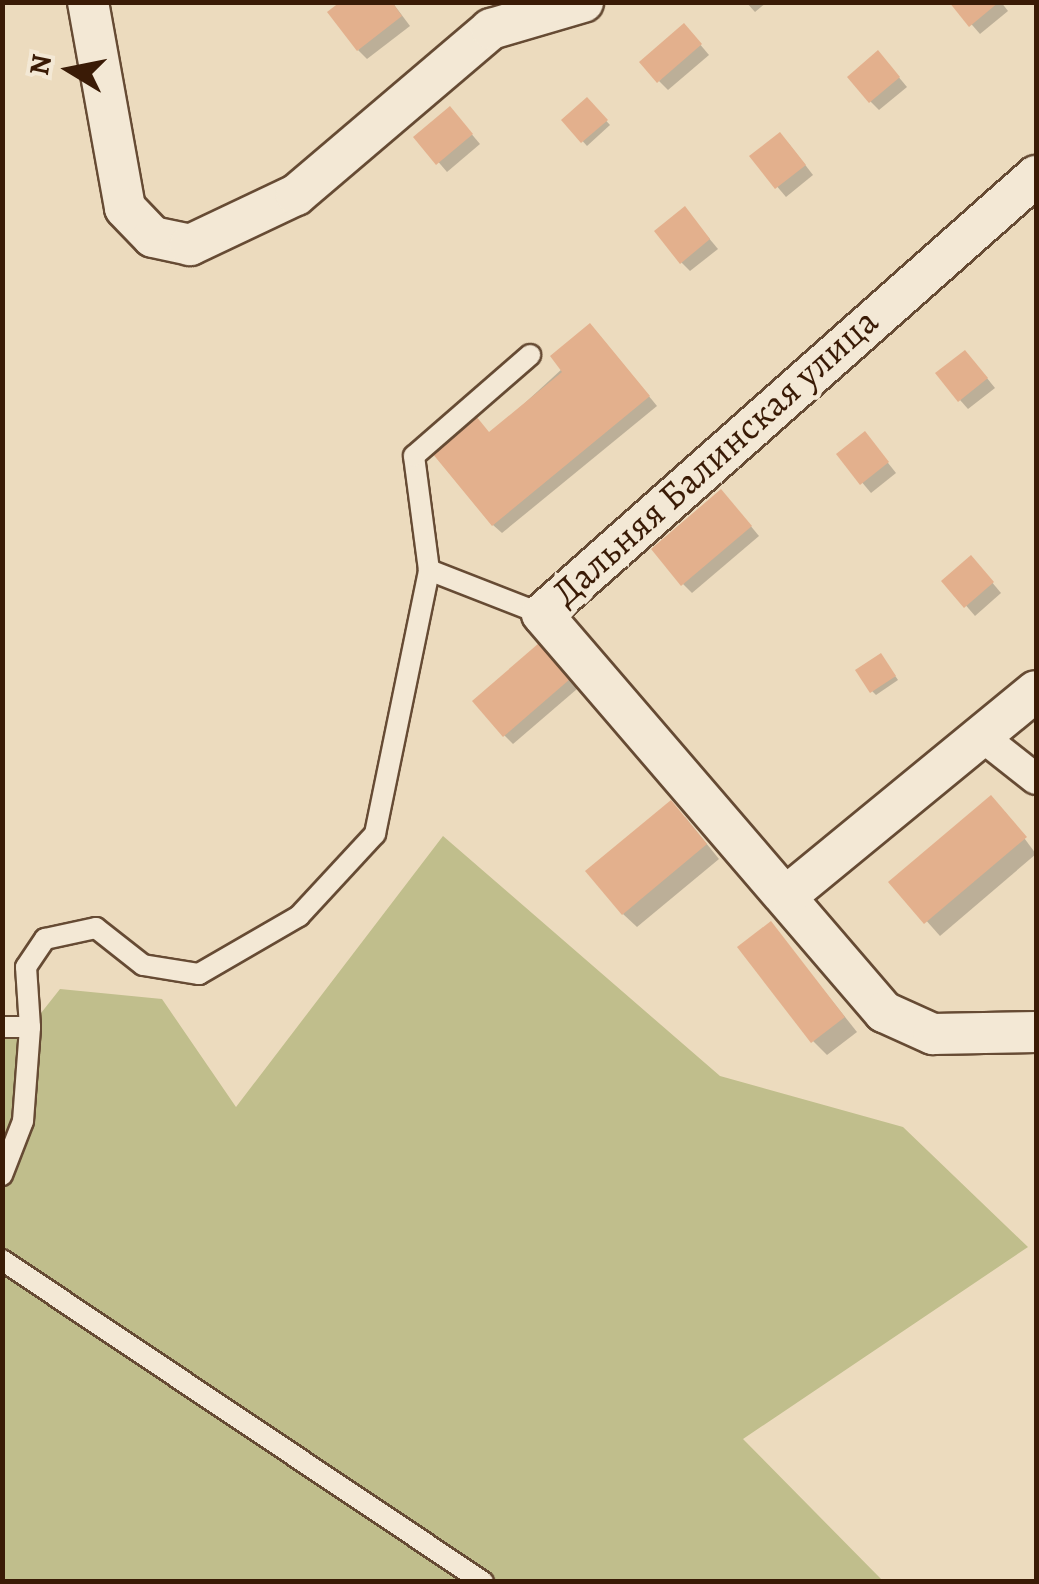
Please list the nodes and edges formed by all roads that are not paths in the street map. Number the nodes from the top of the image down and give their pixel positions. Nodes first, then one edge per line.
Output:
1 (88, 2) edge
2 (583, 2) edge
3 (1036, 176) edge
4 (530, 354) dead end
5 (429, 570) junction
6 (542, 614) junction
7 (1036, 690) edge
8 (984, 738) junction
9 (1036, 779) edge
10 (790, 893) junction
11 (2, 1027) edge
12 (30, 1027) junction
13 (1036, 1032) edge
14 (2, 1175) edge
15 (2, 1260) edge
16 (483, 1582) edge

1 - 2 street
3 - 6 street, Дальняя Балинская улица
4 - 5 lane
5 - 6 lane
5 - 12 lane
6 - 10 street, Дальняя Балинская улица
7 - 8 street
8 - 9 street
8 - 10 street
10 - 13 street, Дальняя Балинская улица
11 - 12 lane
12 - 14 lane
15 - 16 lane

